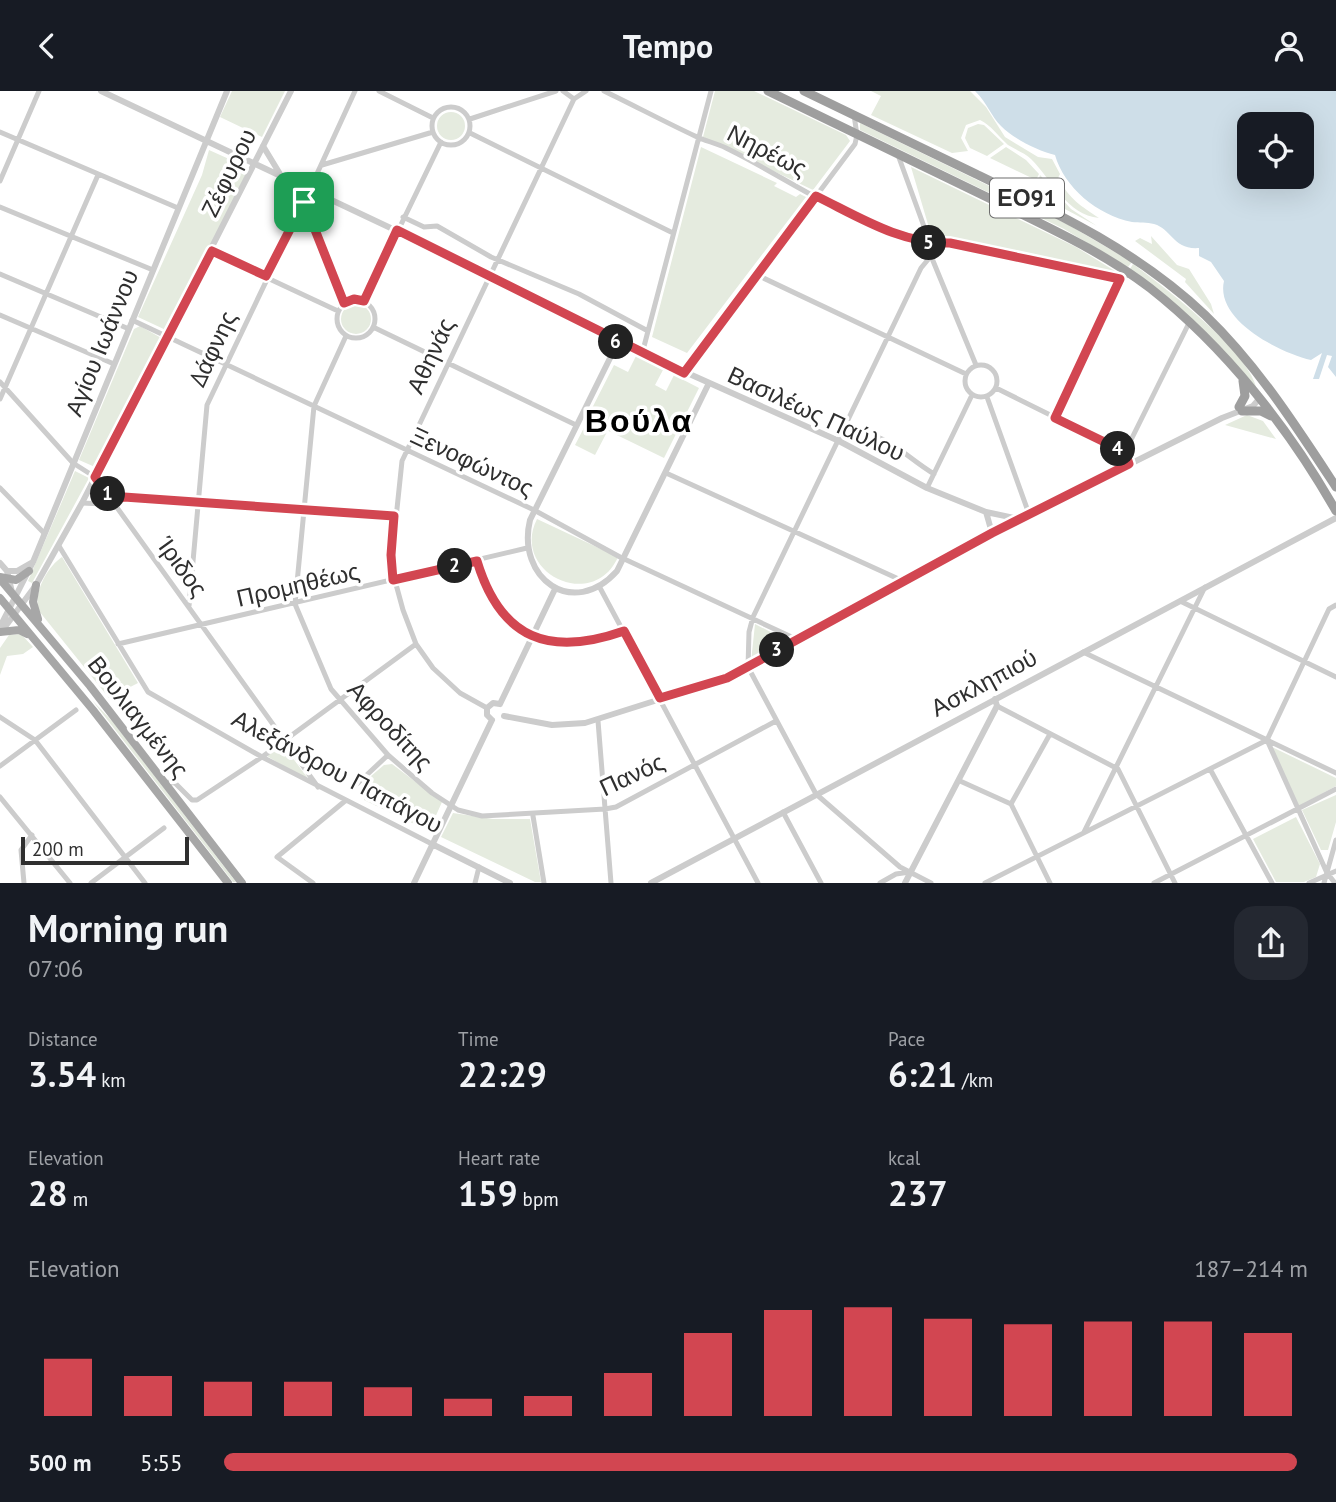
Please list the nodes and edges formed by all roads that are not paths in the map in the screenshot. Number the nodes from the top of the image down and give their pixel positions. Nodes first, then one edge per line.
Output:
1 (39, 91) edge
2 (101, 91) edge
3 (227, 91) edge
4 (291, 91) edge
5 (355, 91) edge
6 (379, 91) edge
7 (556, 91) edge
8 (563, 91) edge
9 (586, 91) edge
10 (604, 91) edge
11 (711, 91) edge
12 (768, 91) edge
13 (804, 91) edge
14 (573, 99) junction
15 (854, 115) junction
16 (433, 118) junction
17 (470, 119) junction
18 (0, 132) edge
19 (433, 132) junction
20 (470, 133) junction
21 (858, 135) junction
22 (698, 138) junction
23 (17, 141) junction
24 (205, 142) junction
25 (441, 142) junction
26 (263, 146) junction
27 (898, 153) junction
28 (255, 163) junction
29 (322, 165) junction
30 (541, 170) junction
31 (98, 174) junction
32 (280, 175) junction
33 (0, 181) edge
34 (310, 189) junction
35 (816, 196) junction
36 (304, 202) junction
37 (0, 207) edge
38 (178, 208) junction
39 (403, 217) junction
40 (397, 230) junction
41 (673, 233) junction
42 (71, 236) junction
43 (930, 243) junction
44 (212, 251) junction
45 (931, 256) junction
46 (498, 259) junction
47 (153, 270) junction
48 (0, 274) edge
49 (490, 275) junction
50 (757, 275) junction
51 (266, 276) junction
52 (1124, 276) junction
53 (46, 295) junction
54 (364, 301) junction
55 (344, 303) junction
56 (338, 311) junction
57 (0, 315) edge
58 (132, 320) junction
59 (1189, 323) junction
60 (373, 327) junction
61 (32, 329) junction
62 (128, 329) junction
63 (648, 331) junction
64 (346, 336) junction
65 (890, 337) junction
66 (168, 338) junction
67 (618, 342) junction
68 (642, 354) junction
69 (447, 361) junction
70 (225, 363) junction
71 (114, 364) junction
72 (976, 366) junction
73 (684, 373) junction
74 (966, 374) junction
75 (1259, 375) junction
76 (1241, 379) junction
77 (0, 382) edge
78 (708, 385) junction
79 (996, 388) junction
80 (6, 389) junction
81 (972, 395) junction
82 (987, 397) junction
83 (0, 399) edge
84 (1259, 399) junction
85 (314, 406) junction
86 (1282, 407) junction
87 (1241, 409) junction
88 (1273, 417) junction
89 (1055, 418) junction
90 (576, 425) junction
91 (846, 428) junction
92 (839, 441) junction
93 (406, 450) junction
94 (1125, 452) junction
95 (73, 463) junction
96 (1129, 464) junction
97 (666, 473) junction
98 (934, 474) junction
99 (95, 477) junction
100 (1336, 487) edge
101 (0, 488) edge
102 (927, 488) junction
103 (112, 501) junction
104 (199, 502) junction
105 (82, 503) junction
106 (303, 510) junction
107 (534, 510) junction
108 (1336, 511) edge
109 (986, 512) junction
110 (1029, 514) junction
111 (394, 516) junction
112 (1336, 518) edge
113 (1019, 519) junction
114 (795, 532) junction
115 (44, 533) junction
116 (992, 533) junction
117 (59, 546) junction
118 (527, 548) junction
119 (625, 559) junction
120 (477, 561) junction
121 (0, 563) edge
122 (31, 567) junction
123 (7, 571) junction
124 (3, 579) edge
125 (393, 580) junction
126 (903, 581) junction
127 (36, 585) junction
128 (600, 586) junction
129 (1205, 587) junction
130 (555, 589) junction
131 (0, 598) edge
132 (16, 598) junction
133 (1180, 601) junction
134 (295, 604) junction
135 (1336, 605) edge
136 (188, 606) junction
137 (1195, 608) junction
138 (12, 612) junction
139 (753, 617) junction
140 (202, 626) junction
141 (44, 630) junction
142 (624, 631) junction
143 (0, 632) edge
144 (532, 635) junction
145 (796, 639) junction
146 (118, 644) junction
147 (416, 644) junction
148 (40, 645) junction
149 (1083, 652) junction
150 (1305, 661) junction
151 (748, 667) junction
152 (1336, 677) edge
153 (1157, 687) junction
154 (660, 698) junction
155 (339, 701) junction
156 (500, 703) junction
157 (996, 703) junction
158 (487, 708) junction
159 (76, 710) dead end
160 (504, 716) junction
161 (0, 717) edge
162 (492, 720) junction
163 (597, 721) junction
164 (776, 721) junction
165 (1050, 734) junction
166 (35, 740) junction
167 (1267, 740) junction
168 (285, 741) junction
169 (388, 755) junction
170 (262, 757) junction
171 (694, 765) junction
172 (0, 766) edge
173 (1118, 769) junction
174 (1210, 769) junction
175 (1336, 773) edge
176 (960, 781) junction
177 (165, 782) junction
178 (357, 784) dead end
179 (318, 787) junction
180 (1336, 789) edge
181 (816, 795) junction
182 (0, 797) edge
183 (345, 801) junction
184 (1011, 804) junction
185 (450, 807) junction
186 (1136, 807) junction
187 (1297, 809) junction
188 (605, 810) junction
189 (783, 812) junction
190 (533, 815) junction
191 (164, 828) dead end
192 (1083, 833) junction
193 (32, 835) junction
194 (1245, 835) junction
195 (734, 838) junction
196 (1336, 840) edge
197 (432, 844) junction
198 (1037, 856) junction
199 (126, 857) junction
200 (479, 867) junction
201 (1336, 871) edge
202 (910, 872) junction
203 (1327, 873) junction
204 (1171, 874) junction
205 (24, 883) edge
206 (70, 883) edge
207 (91, 883) edge
208 (145, 883) edge
209 (228, 883) edge
210 (242, 883) edge
211 (313, 883) edge
212 (414, 883) edge
213 (475, 883) edge
214 (510, 883) edge
215 (544, 883) edge
216 (611, 883) edge
217 (651, 883) edge
218 (758, 883) edge
219 (821, 883) edge
220 (880, 883) edge
221 (905, 883) edge
222 (931, 883) edge
223 (985, 883) edge
224 (1050, 883) edge
225 (1154, 883) edge
226 (1175, 883) edge
227 (1272, 883) edge
228 (1309, 883) edge
229 (1324, 883) edge
230 (1335, 883) edge

1 - 23 street
2 - 24 street, Βασιλέως Παύλου
3 - 24 street, Αγίου Ιωάννου
4 - 26 street, Ζέφυρου
5 - 29 street
6 - 16 street
7 - 17 street
8 - 14 street
9 - 14 street
10 - 22 street, Νηρέως
11 - 22 street
12 - 21 highway, ΕΟ91
13 - 15 highway, ΕΟ91
14 - 30 street, Αθηνάς
15 - 21 street
15 - 75 highway, ΕΟ91
16 - 17 street
16 - 19 street
17 - 20 street
18 - 23 street
19 - 25 street
19 - 29 street
20 - 25 street
20 - 30 street
21 - 27 highway, ΕΟ91
21 - 35 street
22 - 35 street, Νηρέως
22 - 41 street
23 - 31 street
23 - 33 street
24 - 28 street, Βασιλέως Παύλου
24 - 38 street, Αγίου Ιωάννου
25 - 39 street
26 - 28 street, Ζέφυρου
26 - 32 street
27 - 43 street
27 - 52 highway, ΕΟ91
28 - 32 street, Βασιλέως Παύλου
28 - 44 street, Ζέφυρου
29 - 34 street
30 - 41 street
30 - 46 street, Αθηνάς
31 - 38 street
31 - 42 street
32 - 34 street, Βασιλέως Παύλου
34 - 36 street, Δάφνης
34 - 40 street, Βασιλέως Παύλου
35 - 43 street, Νηρέως
35 - 50 street
36 - 51 street, Δάφνης
36 - 55 street
37 - 42 street
38 - 47 street, Αγίου Ιωάννου
39 - 40 street
39 - 46 street
40 - 49 street, Βασιλέως Παύλου
40 - 54 street
41 - 63 street
42 - 47 street
42 - 53 street
43 - 45 street
43 - 52 street, Νηρέως
44 - 51 street
44 - 66 street, Ζέφυρου
45 - 65 street
45 - 72 street
46 - 49 street, Αθηνάς
46 - 63 street
47 - 58 street, Αγίου Ιωάννου
48 - 53 street
49 - 67 street, Βασιλέως Παύλου
49 - 69 street, Αθηνάς
50 - 65 street
50 - 73 street
51 - 56 street
51 - 70 street, Δάφνης
52 - 59 highway, ΕΟ91
52 - 89 street
53 - 61 street
53 - 62 street
54 - 55 street
54 - 60 street
55 - 56 street
56 - 64 street
57 - 61 street
58 - 62 street, Αγίου Ιωάννου
58 - 66 street, Ξενοφώντος
59 - 76 highway, ΕΟ91
59 - 94 street
60 - 64 street
60 - 69 street
61 - 71 street
61 - 80 street
62 - 71 street, Αγίου Ιωάννου
63 - 68 street
64 - 85 street, Αφροδίτης
65 - 74 street
65 - 91 street
66 - 70 street, Ξενοφώντος
66 - 99 street, Ζέφυρου
67 - 68 street, Βασιλέως Παύλου
67 - 90 street
68 - 73 street, Βασιλέως Παύλου
69 - 90 street
69 - 93 street, Αθηνάς
70 - 85 street, Ξενοφώντος
70 - 104 street, Δάφνης
71 - 95 street, Αγίου Ιωάννου
72 - 74 street
72 - 79 street
73 - 78 street, Βασιλέως Παύλου
74 - 81 street
75 - 84 highway
75 - 86 highway, ΕΟ91
76 - 84 highway, ΕΟ91
76 - 87 highway
77 - 80 street, Ίριδος
78 - 92 street, Βασιλέως Παύλου
78 - 97 street
79 - 82 street
79 - 89 street
80 - 83 street
80 - 95 street, Ίριδος
81 - 82 street
81 - 98 street
82 - 110 street
84 - 86 highway
84 - 87 street
84 - 88 highway, ΕΟ91
85 - 93 street, Ξενοφώντος
85 - 106 street, Αφροδίτης
86 - 100 highway, ΕΟ91
87 - 88 highway
87 - 96 street
88 - 108 highway, ΕΟ91
89 - 94 street
90 - 107 street
91 - 92 street
91 - 98 street
92 - 102 street, Βασιλέως Παύλου
92 - 114 street
93 - 107 street, Ξενοφώντος
93 - 111 street, Αθηνάς
94 - 96 street
95 - 99 street, Ίριδος
95 - 115 street, Αγίου Ιωάννου
96 - 110 street
97 - 114 street
97 - 119 street
98 - 102 street
99 - 103 street, Ίριδος
99 - 105 street, Ζέφυρου
101 - 115 street
102 - 109 street, Βασιλέως Παύλου
103 - 104 street
103 - 105 street
103 - 136 street, Ίριδος
104 - 106 street
104 - 136 street, Δάφνης
105 - 117 street, Ζέφυρου
106 - 111 street
106 - 134 street, Αφροδίτης
107 - 118 street
107 - 119 street, Ξενοφώντος
109 - 113 street, Βασιλέως Παύλου
109 - 116 street
110 - 113 street
111 - 125 street, Αθηνάς
112 - 129 street, Ασκληπιού
113 - 116 street
114 - 126 street
114 - 139 street
115 - 122 street, Αγίου Ιωάννου
116 - 126 street
117 - 127 street, Ζέφυρου
117 - 146 street
118 - 120 street, Προμηθέως
118 - 130 street
119 - 128 street
119 - 139 street, Ξενοφώντος
120 - 125 street, Προμηθέως
120 - 144 street
121 - 123 street
122 - 123 street
122 - 124 main road
122 - 132 street, Αγίου Ιωάννου
123 - 124 street
124 - 132 main road, Βουλιαγμένης
125 - 134 street, Προμηθέως
125 - 147 street, Αθηνάς
126 - 145 street
127 - 132 street, Ζέφυρου
127 - 141 main road
128 - 130 street
128 - 142 street
129 - 133 street, Ασκληπιού
129 - 137 street
130 - 144 street
131 - 138 main road, Βουλιαγμένης
132 - 138 street
132 - 141 main road, Βουλιαγμένης
133 - 137 street
133 - 149 street, Ασκληπιού
134 - 140 street, Προμηθέως
134 - 155 street, Αφροδίτης
135 - 150 street
136 - 140 street, Ίριδος
137 - 150 street
137 - 153 street
138 - 143 street
138 - 148 main road, Βουλιαγμένης
139 - 145 street, Ξενοφώντος
139 - 151 street
140 - 146 street, Προμηθέως
140 - 168 street, Ίριδος
141 - 177 main road, Βουλιαγμένης
142 - 144 street
142 - 154 street
143 - 148 main road
144 - 156 street
145 - 151 street
146 - 170 street, Αλεξάνδρου Παπάγου
147 - 155 street
147 - 158 street, Αθηνάς
148 - 209 main road, Βουλιαγμένης
149 - 153 street
149 - 157 street, Ασκληπιού
150 - 152 street
150 - 167 street
151 - 154 street
151 - 164 street
153 - 167 street
153 - 173 street
154 - 163 street
154 - 171 street
155 - 168 street
155 - 169 street, Αφροδίτης
156 - 158 street
156 - 160 street
157 - 165 street
157 - 176 street
157 - 181 street, Ασκληπιού
158 - 162 street
159 - 166 street
160 - 162 street
160 - 163 street
161 - 166 street
162 - 185 street
163 - 188 street
164 - 171 street, Πανός
164 - 181 street
165 - 173 street
165 - 184 street
166 - 172 street
166 - 199 street
167 - 174 street
167 - 175 street
167 - 187 street
168 - 170 street
168 - 179 street, Ίριδος
169 - 178 street
169 - 185 street, Αφροδίτης
170 - 177 street
170 - 179 street, Αλεξάνδρου Παπάγου
171 - 188 street, Πανός
171 - 195 street
173 - 186 street
173 - 192 street
174 - 186 street
174 - 194 street
176 - 184 street
176 - 202 street
177 - 210 main road, Βουλιαγμένης
179 - 183 street, Αλεξάνδρου Παπάγου
180 - 187 street
181 - 189 street, Ασκληπιού
181 - 202 street
182 - 193 street
183 - 197 street, Αλεξάνδρου Παπάγου
183 - 211 street
184 - 198 street
185 - 190 street, Πανός
185 - 197 street
186 - 192 street
186 - 204 street
187 - 194 street
187 - 203 street
188 - 190 street, Πανός
188 - 216 street
189 - 195 street, Ασκληπιού
189 - 219 street
190 - 215 street
191 - 199 street
192 - 198 street
193 - 205 street
193 - 206 street
194 - 204 street
194 - 227 street
195 - 217 street, Ασκληπιού
195 - 218 street
196 - 203 street
197 - 200 street, Αλεξάνδρου Παπάγου
197 - 212 street
198 - 223 street
198 - 224 street
199 - 207 street
199 - 208 street
200 - 213 street
200 - 214 street, Αλεξάνδρου Παπάγου
201 - 203 street
202 - 220 street
202 - 221 street
202 - 222 street
203 - 228 street
203 - 229 street
203 - 230 street
204 - 225 street
204 - 226 street

